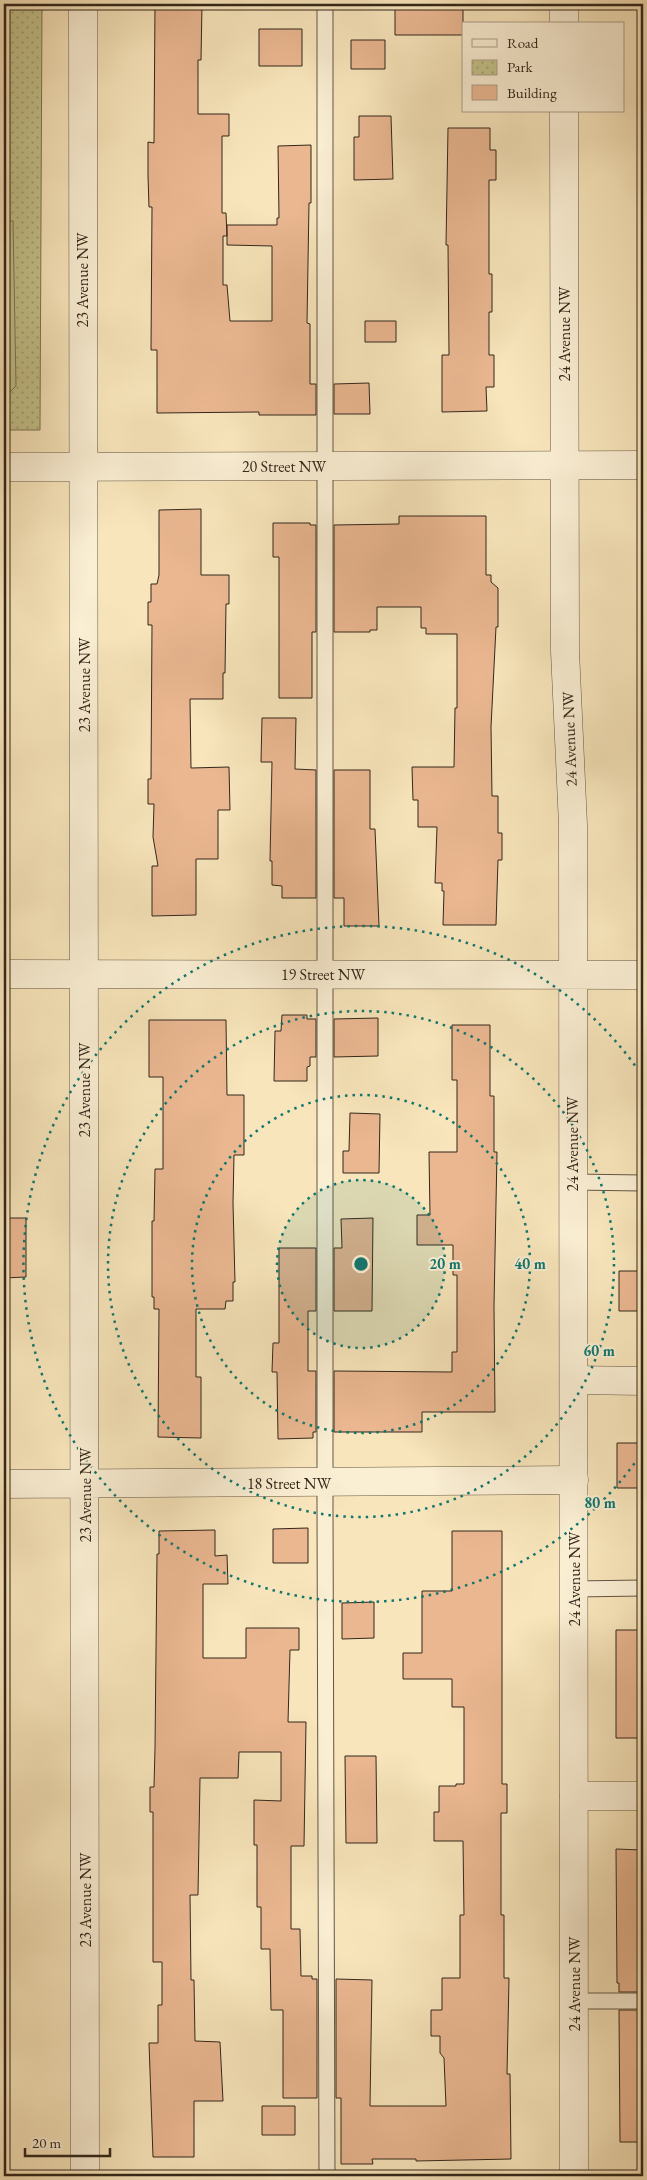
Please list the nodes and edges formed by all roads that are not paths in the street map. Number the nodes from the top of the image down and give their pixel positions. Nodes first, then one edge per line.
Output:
1 (83, 4) edge
2 (325, 4) edge
3 (564, 4) edge
4 (564, 22) edge
5 (564, 112) edge
6 (564, 465) junction
7 (643, 465) edge
8 (325, 466) junction
9 (4, 467) edge
10 (82, 468) junction
11 (4, 974) edge
12 (84, 974) junction
13 (325, 974) junction
14 (572, 974) junction
15 (643, 975) edge
16 (572, 1182) junction
17 (643, 1183) edge
18 (574, 1380) junction
19 (643, 1381) edge
20 (574, 1480) junction
21 (325, 1483) junction
22 (4, 1484) edge
23 (85, 1484) junction
24 (643, 1588) edge
25 (574, 1589) junction
26 (574, 1796) junction
27 (643, 1796) edge
28 (643, 2001) edge
29 (574, 2002) junction
30 (85, 2176) edge
31 (327, 2176) edge
32 (574, 2176) edge

1 - 10 street, 23 Avenue NW
2 - 8 lane
3 - 4 street
5 - 6 street, 24 Avenue NW
6 - 7 street, 20 Street NW
6 - 8 street, 20 Street NW
6 - 14 street, 24 Avenue NW
8 - 10 street, 20 Street NW
8 - 13 lane
9 - 10 street, 20 Street NW
10 - 12 street, 23 Avenue NW
11 - 12 street, 19 Street NW
12 - 13 street, 19 Street NW
12 - 23 street, 23 Avenue NW
13 - 14 street, 19 Street NW
13 - 21 lane
14 - 15 street, 19 Street NW
14 - 16 street, 24 Avenue NW
16 - 17 lane
16 - 18 street, 24 Avenue NW
18 - 19 street
18 - 20 street, 24 Avenue NW
20 - 21 street, 18 Street NW
20 - 25 street, 24 Avenue NW
21 - 23 street, 18 Street NW
21 - 31 lane
22 - 23 street, 18 Street NW
23 - 30 street, 23 Avenue NW
24 - 25 lane
25 - 26 street, 24 Avenue NW
26 - 27 street
26 - 29 street, 24 Avenue NW
28 - 29 lane
29 - 32 street, 24 Avenue NW

